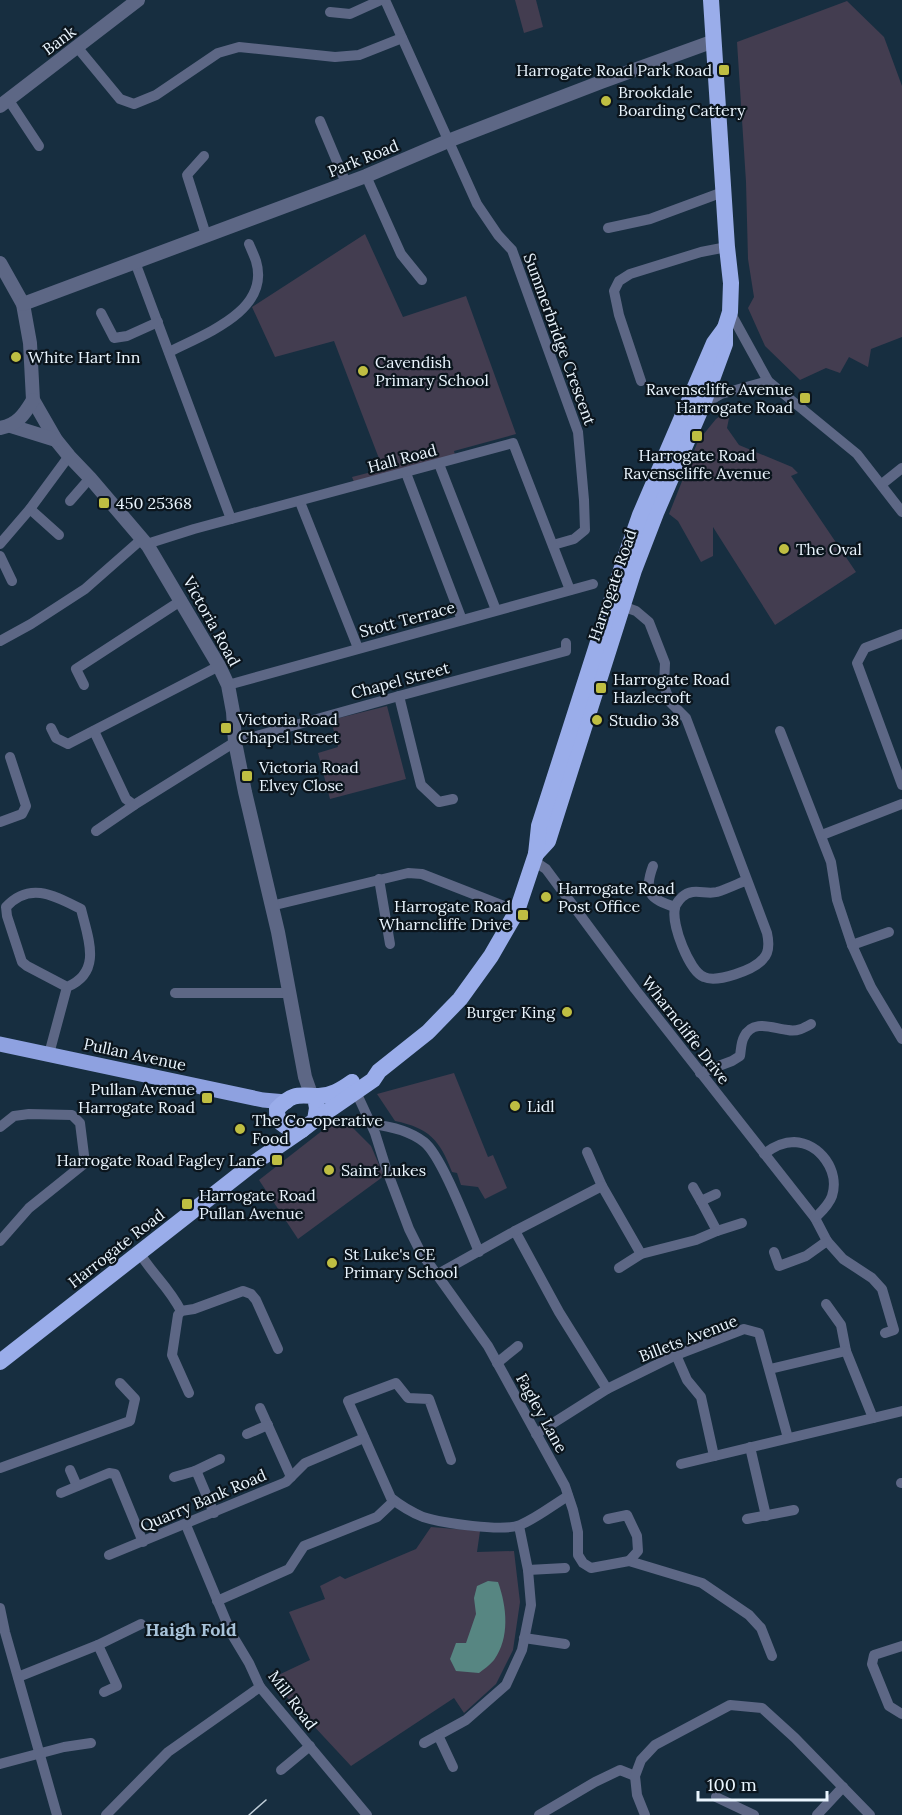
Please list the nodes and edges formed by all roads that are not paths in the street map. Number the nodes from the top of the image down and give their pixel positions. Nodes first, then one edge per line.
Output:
1 (138, 0) edge
2 (383, 0) edge
3 (711, 0) edge
4 (330, 12) dead end
5 (402, 38) junction
6 (714, 41) junction
7 (77, 47) junction
8 (4, 103) edge
9 (321, 121) dead end
10 (448, 141) junction
11 (39, 146) dead end
12 (204, 156) dead end
13 (366, 176) junction
14 (346, 183) junction
15 (723, 192) junction
16 (608, 228) dead end
17 (206, 235) junction
18 (249, 244) dead end
19 (727, 247) junction
20 (135, 262) junction
21 (0, 263) edge
22 (422, 280) dead end
23 (23, 303) junction
24 (101, 313) dead end
25 (728, 320) junction
26 (158, 322) junction
27 (169, 352) junction
28 (640, 381) dead end
29 (768, 381) junction
30 (33, 400) junction
31 (703, 404) junction
32 (684, 411) junction
33 (5, 427) edge
34 (56, 440) junction
35 (69, 456) junction
36 (439, 464) junction
37 (902, 468) edge
38 (406, 473) junction
39 (90, 478) junction
40 (882, 484) junction
41 (70, 501) dead end
42 (300, 502) junction
43 (30, 509) junction
44 (902, 512) edge
45 (231, 519) junction
46 (59, 535) dead end
47 (146, 542) junction
48 (0, 544) edge
49 (553, 545) junction
50 (0, 556) edge
51 (12, 580) dead end
52 (593, 584) dead end
53 (570, 590) junction
54 (182, 600) junction
55 (622, 606) junction
56 (496, 610) junction
57 (462, 620) junction
58 (902, 634) edge
59 (0, 641) edge
60 (566, 643) dead end
61 (358, 648) junction
62 (219, 666) junction
63 (228, 685) junction
64 (84, 686) dead end
65 (399, 696) junction
66 (51, 728) dead end
67 (94, 731) junction
68 (780, 731) dead end
69 (235, 742) junction
70 (10, 757) dead end
71 (902, 785) edge
72 (453, 799) dead end
73 (135, 804) junction
74 (902, 804) edge
75 (0, 822) edge
76 (96, 831) dead end
77 (822, 835) junction
78 (535, 858) junction
79 (654, 866) dead end
80 (379, 879) junction
81 (747, 880) junction
82 (271, 906) junction
83 (675, 907) junction
84 (517, 911) junction
85 (889, 932) dead end
86 (390, 944) dead end
87 (852, 945) junction
88 (67, 987) junction
89 (175, 993) dead end
90 (291, 993) junction
91 (811, 1024) dead end
92 (902, 1039) edge
93 (0, 1044) edge
94 (49, 1054) junction
95 (700, 1073) junction
96 (305, 1077) junction
97 (348, 1093) junction
98 (313, 1095) junction
99 (280, 1105) junction
100 (369, 1119) junction
101 (308, 1125) junction
102 (0, 1127) edge
103 (587, 1152) dead end
104 (764, 1154) junction
105 (254, 1163) junction
106 (602, 1186) junction
107 (693, 1187) dead end
108 (716, 1194) dead end
109 (701, 1201) junction
110 (815, 1218) junction
111 (742, 1223) dead end
112 (515, 1231) junction
113 (717, 1231) junction
114 (827, 1240) junction
115 (0, 1241) edge
116 (139, 1252) junction
117 (479, 1252) junction
118 (774, 1252) dead end
119 (641, 1254) junction
120 (619, 1268) dead end
121 (436, 1275) junction
122 (826, 1304) dead end
123 (181, 1311) junction
124 (885, 1333) dead end
125 (518, 1346) dead end
126 (278, 1349) dead end
127 (846, 1351) junction
128 (676, 1355) junction
129 (0, 1362) edge
130 (497, 1363) junction
131 (770, 1369) junction
132 (120, 1383) dead end
133 (607, 1389) junction
134 (189, 1393) dead end
135 (260, 1408) dead end
136 (902, 1411) edge
137 (873, 1418) junction
138 (268, 1425) junction
139 (247, 1434) dead end
140 (536, 1434) junction
141 (364, 1438) junction
142 (788, 1438) junction
143 (750, 1448) junction
144 (714, 1456) junction
145 (220, 1460) dead end
146 (451, 1461) dead end
147 (681, 1464) dead end
148 (0, 1468) edge
149 (70, 1470) dead end
150 (195, 1471) junction
151 (174, 1477) dead end
152 (291, 1477) junction
153 (77, 1486) junction
154 (60, 1493) dead end
155 (568, 1496) junction
156 (394, 1501) junction
157 (794, 1510) dead end
158 (214, 1513) junction
159 (766, 1516) junction
160 (608, 1519) dead end
161 (747, 1519) dead end
162 (186, 1525) junction
163 (519, 1526) junction
164 (143, 1542) junction
165 (109, 1555) dead end
166 (629, 1561) junction
167 (566, 1568) dead end
168 (528, 1570) junction
169 (217, 1601) junction
170 (0, 1608) edge
171 (141, 1624) dead end
172 (2, 1632) edge
173 (524, 1638) junction
174 (565, 1644) dead end
175 (98, 1645) junction
176 (902, 1646) edge
177 (772, 1656) dead end
178 (18, 1677) junction
179 (260, 1687) junction
180 (104, 1692) dead end
181 (902, 1714) edge
182 (438, 1735) junction
183 (91, 1743) dead end
184 (424, 1743) dead end
185 (310, 1746) junction
186 (40, 1754) junction
187 (0, 1764) edge
188 (453, 1767) dead end
189 (281, 1770) dead end
190 (635, 1776) junction
191 (843, 1787) junction
192 (716, 1797) dead end
193 (545, 1814) edge
194 (57, 1815) edge
195 (106, 1815) edge
196 (367, 1815) edge
197 (645, 1815) edge
198 (754, 1815) edge
199 (817, 1815) edge
200 (870, 1815) edge

1 - 7 street, Bank
2 - 4 street
2 - 5 street
3 - 6 highway, Harrogate Road
5 - 7 street
5 - 10 street
6 - 10 street, Park Road
6 - 15 highway, Harrogate Road
7 - 8 street, Bank
8 - 11 street
9 - 14 street
10 - 13 street, Park Road
10 - 49 street, Summerbridge Crescent
12 - 17 street
13 - 14 street, Park Road
13 - 22 street
14 - 17 street, Park Road
15 - 16 street
15 - 19 highway, Harrogate Road
17 - 20 street, Park Road
18 - 27 street
19 - 25 highway, Harrogate Road
19 - 28 street
20 - 23 street, Park Road
20 - 26 street
21 - 23 street, Victoria Road
23 - 30 street, Victoria Road
24 - 26 street
25 - 29 street
25 - 31 highway, Harrogate Road
25 - 32 highway, Harrogate Road
26 - 27 street
27 - 45 street
29 - 31 street
29 - 40 street
30 - 33 street
30 - 34 street, Victoria Road
31 - 32 street
31 - 55 highway, Harrogate Road
32 - 78 highway, Harrogate Road
33 - 34 street
34 - 35 street, Victoria Road
35 - 39 street, Victoria Road
35 - 43 street
36 - 38 street, Hall Road
36 - 49 street, Hall Road
36 - 56 street
37 - 40 street
38 - 42 street, Hall Road
38 - 57 street
39 - 41 street
39 - 47 street, Victoria Road
40 - 44 street
42 - 45 street, Hall Road
42 - 61 street
43 - 46 street
43 - 48 street
45 - 47 street, Hall Road
47 - 54 street, Victoria Road
47 - 59 street, Hall Road
49 - 53 street, Hall Road
50 - 51 street
52 - 53 street, Stott Terrace
53 - 56 street, Stott Terrace
54 - 62 street, Victoria Road
54 - 64 street
55 - 78 highway, Harrogate Road
55 - 81 street
56 - 57 street, Stott Terrace
57 - 61 street, Stott Terrace
58 - 71 street
60 - 65 street, Chapel Street
61 - 63 street, Stott Terrace
62 - 63 street, Victoria Road
62 - 67 street
63 - 69 street, Victoria Road
65 - 69 street, Chapel Street
65 - 72 street
66 - 67 street
67 - 73 street
68 - 77 street
69 - 73 street, Chapel Street
69 - 82 street, Victoria Road
70 - 75 street
73 - 76 street, Chapel Street
74 - 77 street
77 - 87 street
78 - 84 highway, Harrogate Road
78 - 95 street, Wharncliffe Drive
79 - 83 street
80 - 82 street
80 - 84 street
80 - 86 street
81 - 83 street
81 - 83 street
82 - 90 street, Victoria Road
84 - 97 highway, Harrogate Road
85 - 87 street
87 - 92 street
88 - 88 street
88 - 94 street
89 - 90 street
90 - 96 street, Victoria Road
91 - 95 street
93 - 94 main road, Pullan Avenue
94 - 99 main road, Pullan Avenue
95 - 104 street, Wharncliffe Drive
96 - 98 street, Victoria Road
96 - 99 street
97 - 98 highway, Harrogate Road
97 - 100 street, Fagley Lane
97 - 100 street
97 - 101 highway, Harrogate Road
98 - 99 highway, Harrogate Road
98 - 101 highway
99 - 101 highway
99 - 105 highway
100 - 117 street
100 - 121 street, Fagley Lane
101 - 105 highway, Harrogate Road
102 - 115 street
103 - 106 street
104 - 110 street, Wharncliffe Drive
104 - 110 street
105 - 116 highway, Harrogate Road
106 - 112 street
106 - 119 street
107 - 109 street
108 - 109 street
109 - 113 street
110 - 114 street, Wharncliffe Drive
111 - 113 street
112 - 117 street
112 - 133 street
113 - 119 street
114 - 118 street
114 - 124 street, Wharncliffe Drive
116 - 123 street
116 - 129 highway, Harrogate Road
117 - 121 street
119 - 120 street
121 - 130 street, Fagley Lane
122 - 127 street
123 - 126 street
123 - 134 street
125 - 130 street
127 - 131 street
127 - 137 street
128 - 131 street, Billets Avenue
128 - 133 street, Billets Avenue
128 - 144 street
130 - 140 street, Fagley Lane
131 - 142 street, Billets Avenue
132 - 148 street
133 - 140 street, Billets Avenue
135 - 138 street
136 - 137 street
137 - 142 street
138 - 139 street
138 - 152 street
140 - 155 street, Fagley Lane
141 - 146 street
141 - 152 street, Quarry Bank Road
141 - 156 street
142 - 143 street
143 - 144 street
143 - 159 street
144 - 147 street
145 - 150 street
149 - 153 street
150 - 151 street
150 - 158 street
152 - 158 street, Quarry Bank Road
153 - 154 street
153 - 164 street
155 - 163 street
155 - 166 street, Fagley Lane
156 - 163 street
156 - 169 street
157 - 159 street
158 - 162 street, Quarry Bank Road
159 - 161 street
160 - 166 street
162 - 164 street, Quarry Bank Road
162 - 169 street, Mill Road
163 - 168 street
164 - 165 street, Quarry Bank Road
166 - 177 street, Fagley Lane
167 - 168 street
168 - 173 street
169 - 179 street, Mill Road
170 - 172 street
171 - 175 street
172 - 178 street
173 - 174 street
173 - 182 street
175 - 178 street
175 - 180 street
176 - 181 street
178 - 186 street
179 - 185 street, Mill Road
179 - 195 street
182 - 184 street
182 - 188 street
183 - 186 street
185 - 189 street
185 - 196 street, Mill Road
186 - 187 street
186 - 194 street
190 - 191 street
190 - 193 street
190 - 197 street
191 - 199 street
191 - 200 street
192 - 198 street

